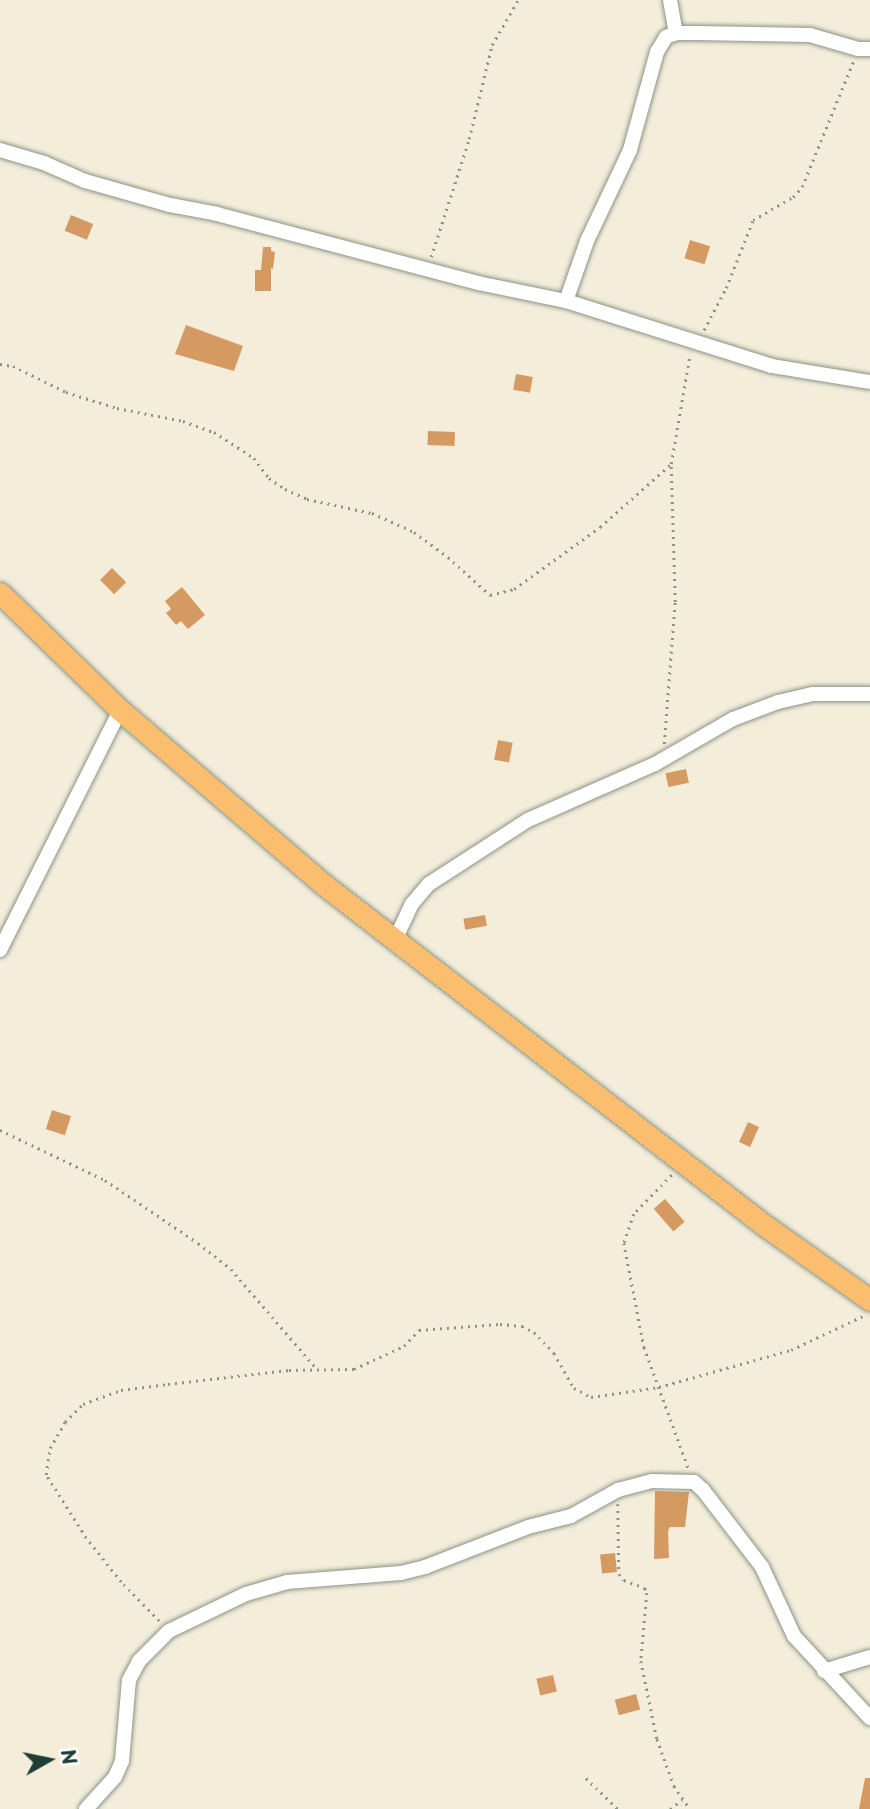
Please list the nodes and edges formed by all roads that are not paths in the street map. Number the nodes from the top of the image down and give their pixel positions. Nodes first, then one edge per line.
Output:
1 (670, 0) edge
2 (676, 33) junction
3 (864, 49) edge
4 (0, 150) edge
5 (566, 301) junction
6 (870, 382) edge
7 (0, 593) edge
8 (870, 694) edge
9 (120, 710) junction
10 (396, 940) junction
11 (0, 950) edge
12 (870, 1300) edge
13 (870, 1657) edge
14 (824, 1671) junction
15 (870, 1718) edge
16 (86, 1809) edge

1 - 2 street
2 - 3 street
2 - 5 street
4 - 5 street
5 - 6 street
7 - 9 main road
8 - 10 street
9 - 10 main road
9 - 11 street
10 - 12 main road
13 - 14 street
14 - 15 street
14 - 16 street

